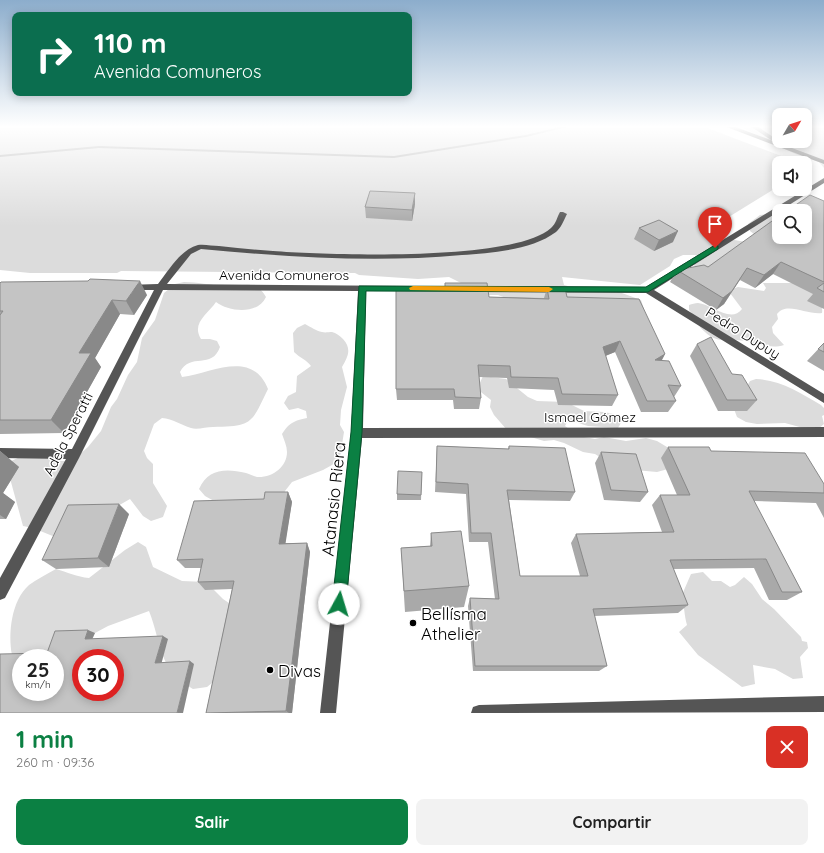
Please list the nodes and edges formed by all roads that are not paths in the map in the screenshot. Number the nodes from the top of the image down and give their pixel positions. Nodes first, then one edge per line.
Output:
1 (824, 180) edge
2 (563, 214) dead end
3 (122, 286) edge
4 (160, 287) junction
5 (362, 288) junction
6 (418, 288) edge
7 (465, 289) edge
8 (648, 290) junction
9 (824, 400) edge
10 (357, 432) junction
11 (824, 432) edge
12 (0, 453) edge
13 (75, 454) junction
14 (0, 593) edge
15 (824, 704) edge
16 (328, 713) edge
17 (479, 713) edge

1 - 8 street
2 - 4 street, Adela Speratti
3 - 4 street, Avenida Comuneros
4 - 5 street, Avenida Comuneros
4 - 13 street, Adela Speratti
5 - 6 street, Avenida Comuneros
5 - 10 street, Atanasio Riera
7 - 8 street
8 - 9 street, Pedro Dupuy
10 - 11 street, Ismael Gómez
10 - 16 street, Atanasio Riera
12 - 13 street
13 - 14 street, Adela Speratti
15 - 17 street

